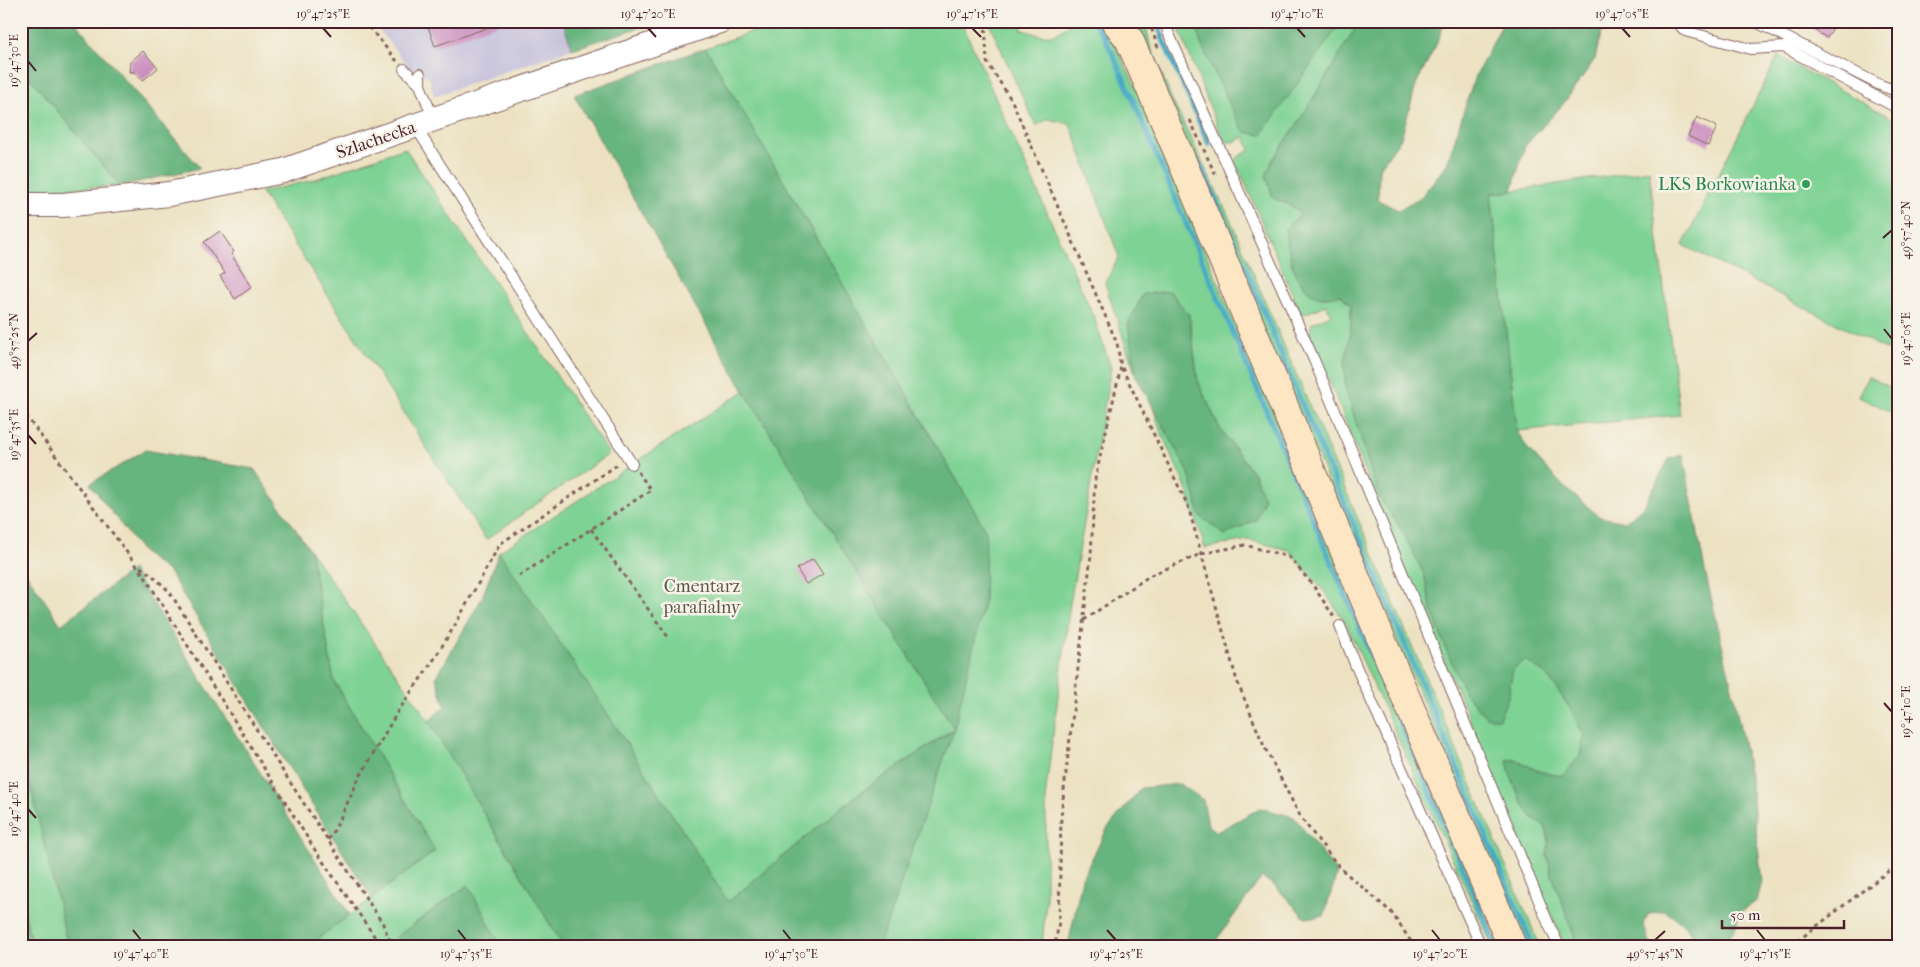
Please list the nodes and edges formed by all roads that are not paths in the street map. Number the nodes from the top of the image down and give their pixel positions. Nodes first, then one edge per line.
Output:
1 (720, 21) edge
2 (1166, 21) edge
3 (1676, 21) edge
4 (1754, 21) edge
5 (1123, 27) edge
6 (404, 70) road end
7 (420, 74) dead end
8 (420, 85) junction
9 (1899, 92) edge
10 (1899, 110) edge
11 (424, 123) junction
12 (21, 205) edge
13 (630, 460) road end
14 (1340, 626) road end
15 (1481, 946) edge
16 (1512, 946) edge
17 (1559, 946) edge

1 - 11 street, Szlachecka
2 - 17 lane
3 - 10 lane
4 - 9 lane
5 - 16 main road
6 - 8 lane
7 - 8 lane
8 - 11 lane
11 - 12 street, Szlachecka
11 - 13 lane
14 - 15 lane

